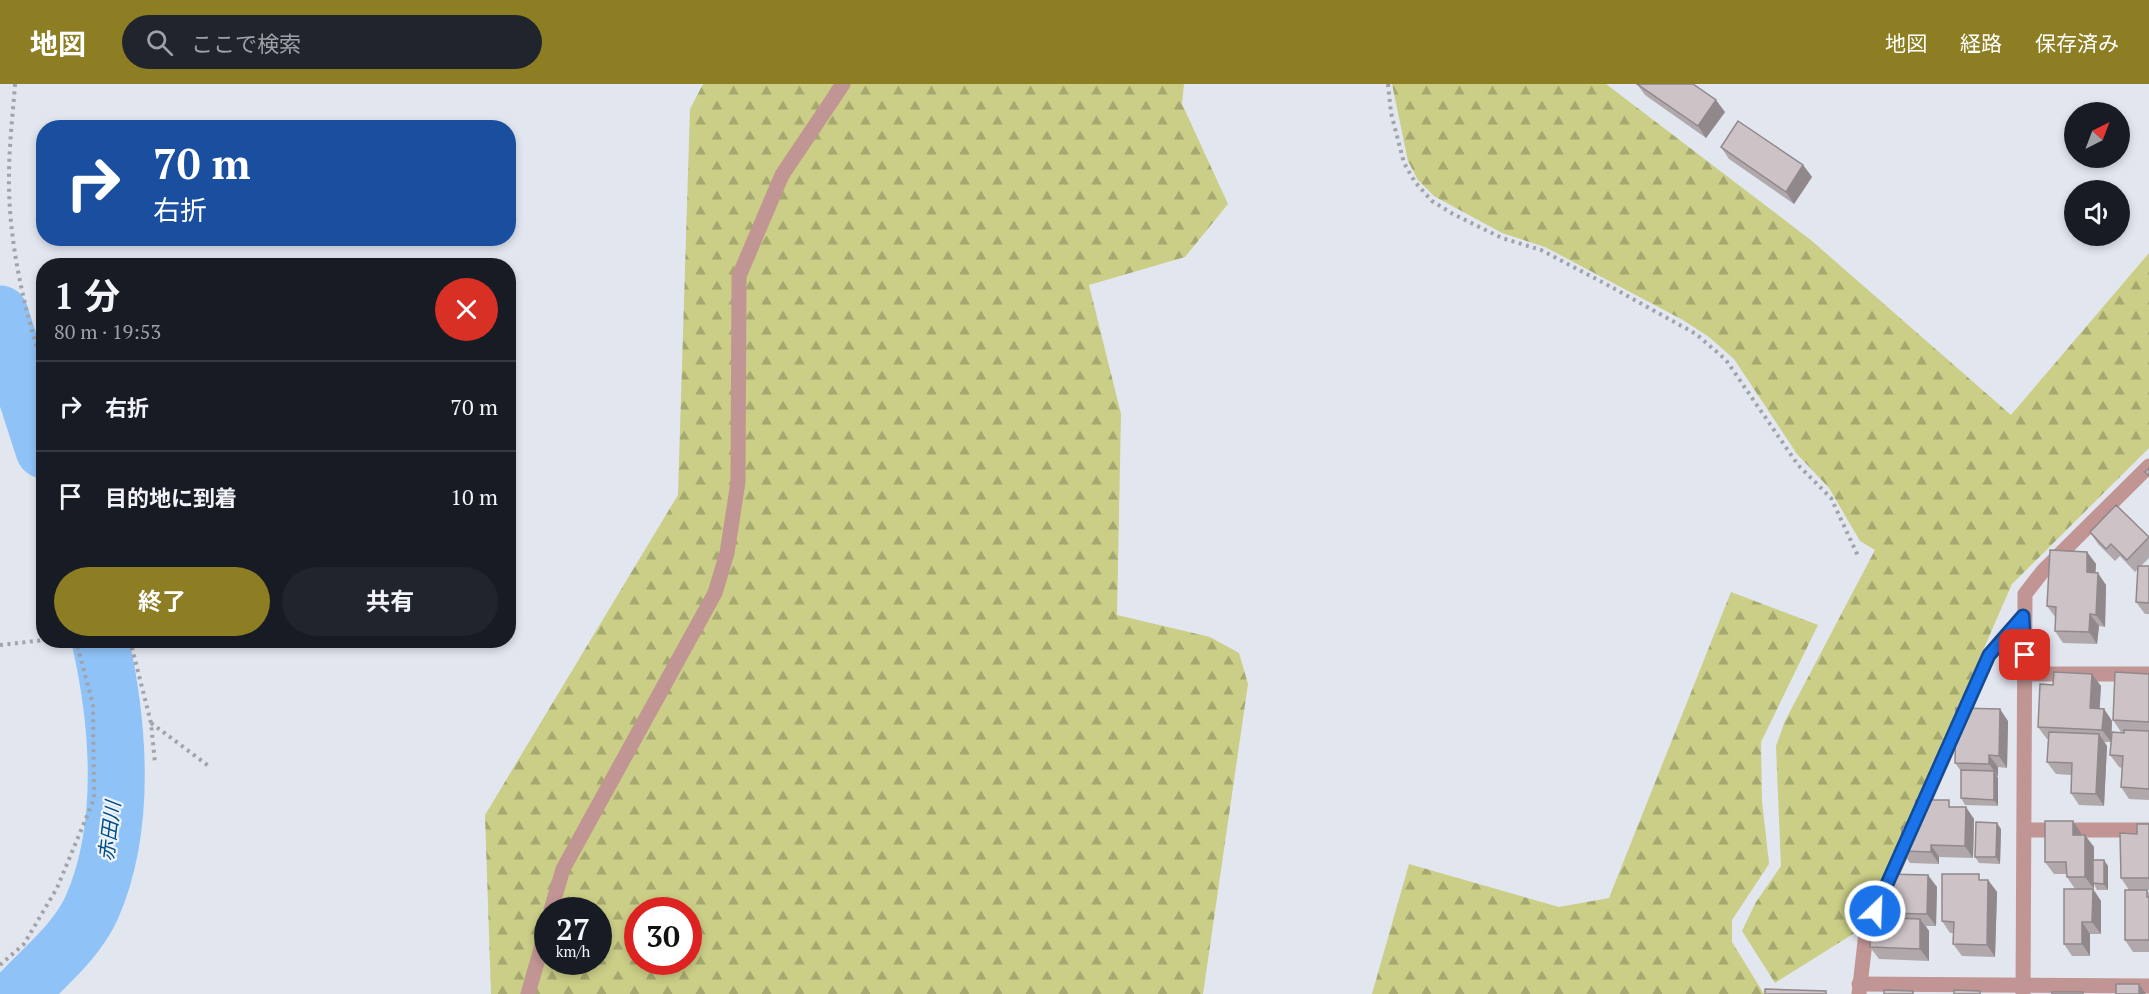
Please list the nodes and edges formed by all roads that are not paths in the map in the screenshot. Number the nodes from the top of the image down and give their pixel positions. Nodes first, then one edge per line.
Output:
1 (843, 84) edge
2 (2149, 466) edge
3 (2023, 616) junction
4 (2026, 674) junction
5 (2149, 674) edge
6 (2026, 830) junction
7 (2149, 830) edge
8 (554, 897) edge
9 (534, 973) edge
10 (2149, 986) edge
11 (1859, 989) edge
12 (2023, 990) edge
13 (528, 994) edge

1 - 8 street
2 - 3 street
3 - 4 street
3 - 11 street
4 - 5 street
4 - 6 street
6 - 7 street
6 - 12 street
9 - 13 street
10 - 12 street
11 - 12 street

